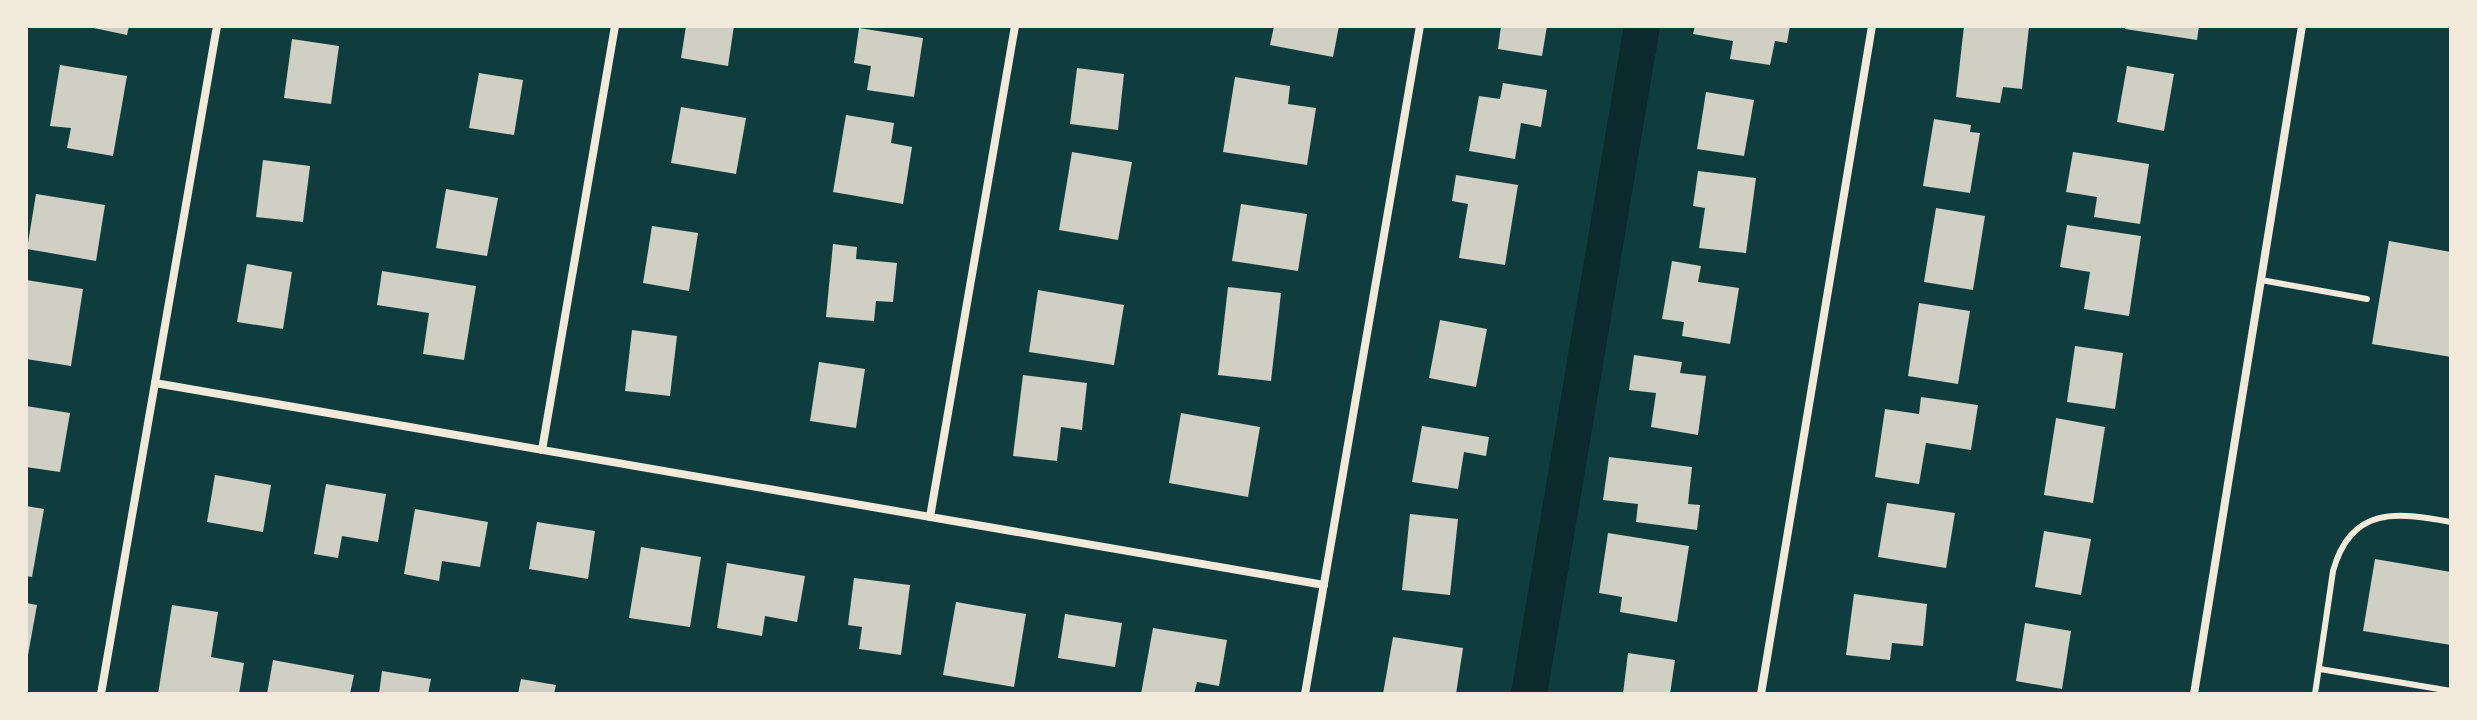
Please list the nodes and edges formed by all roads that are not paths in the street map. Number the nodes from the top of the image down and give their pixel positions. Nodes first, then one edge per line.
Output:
1 (217, 26) edge
2 (615, 26) edge
3 (1015, 26) edge
4 (1420, 26) edge
5 (1872, 26) edge
6 (2302, 26) edge
7 (2261, 280) junction
8 (2367, 299) dead end
9 (155, 383) junction
10 (542, 450) junction
11 (930, 517) junction
12 (2451, 522) edge
13 (1324, 585) junction
14 (2320, 669) junction
15 (2451, 691) edge
16 (101, 694) edge
17 (1305, 694) edge
18 (1761, 694) edge
19 (2194, 694) edge
20 (2315, 694) edge

1 - 9 street
2 - 10 street
3 - 11 street
4 - 13 street
5 - 18 street
6 - 7 street
7 - 8 lane
7 - 19 street
9 - 10 street
9 - 16 street
10 - 11 street
11 - 13 street
12 - 14 lane
13 - 17 street
14 - 15 lane
14 - 20 lane

